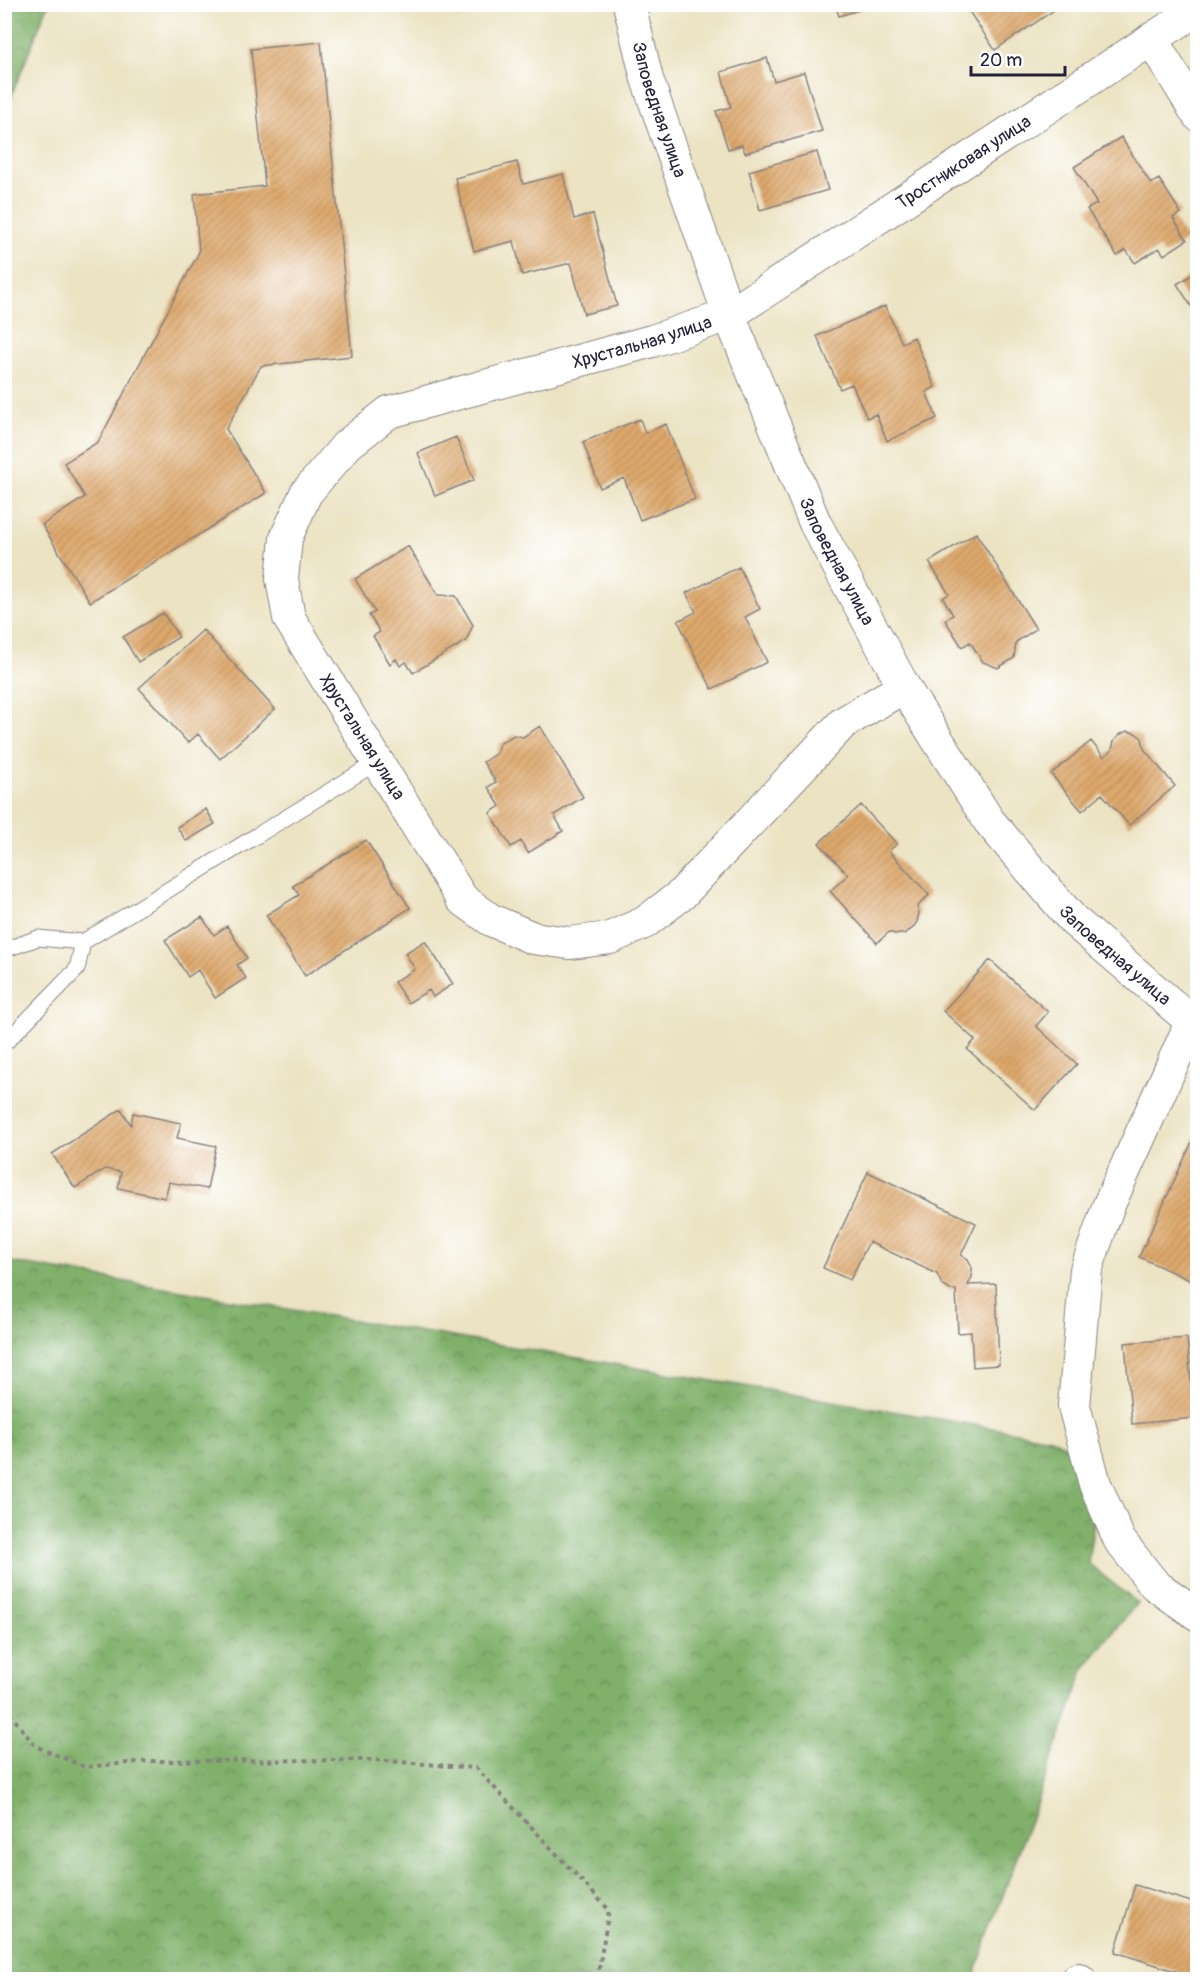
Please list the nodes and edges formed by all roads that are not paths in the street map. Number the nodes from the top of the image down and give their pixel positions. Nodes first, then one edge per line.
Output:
1 (629, 4) edge
2 (1197, 9) edge
3 (1151, 39) junction
4 (1197, 115) edge
5 (729, 315) junction
6 (904, 687) junction
7 (377, 762) junction
8 (83, 942) junction
9 (4, 950) edge
10 (1194, 1025) edge
11 (4, 1040) edge
12 (1197, 1615) edge

1 - 5 street, Заповедная улица
2 - 3 street, Тростниковая улица
3 - 4 street
3 - 5 street, Тростниковая улица
5 - 6 street, Заповедная улица
5 - 7 street, Хрустальная улица
6 - 7 street, Хрустальная улица
6 - 10 street, Заповедная улица
7 - 8 lane
8 - 9 lane
8 - 11 lane
10 - 12 street

